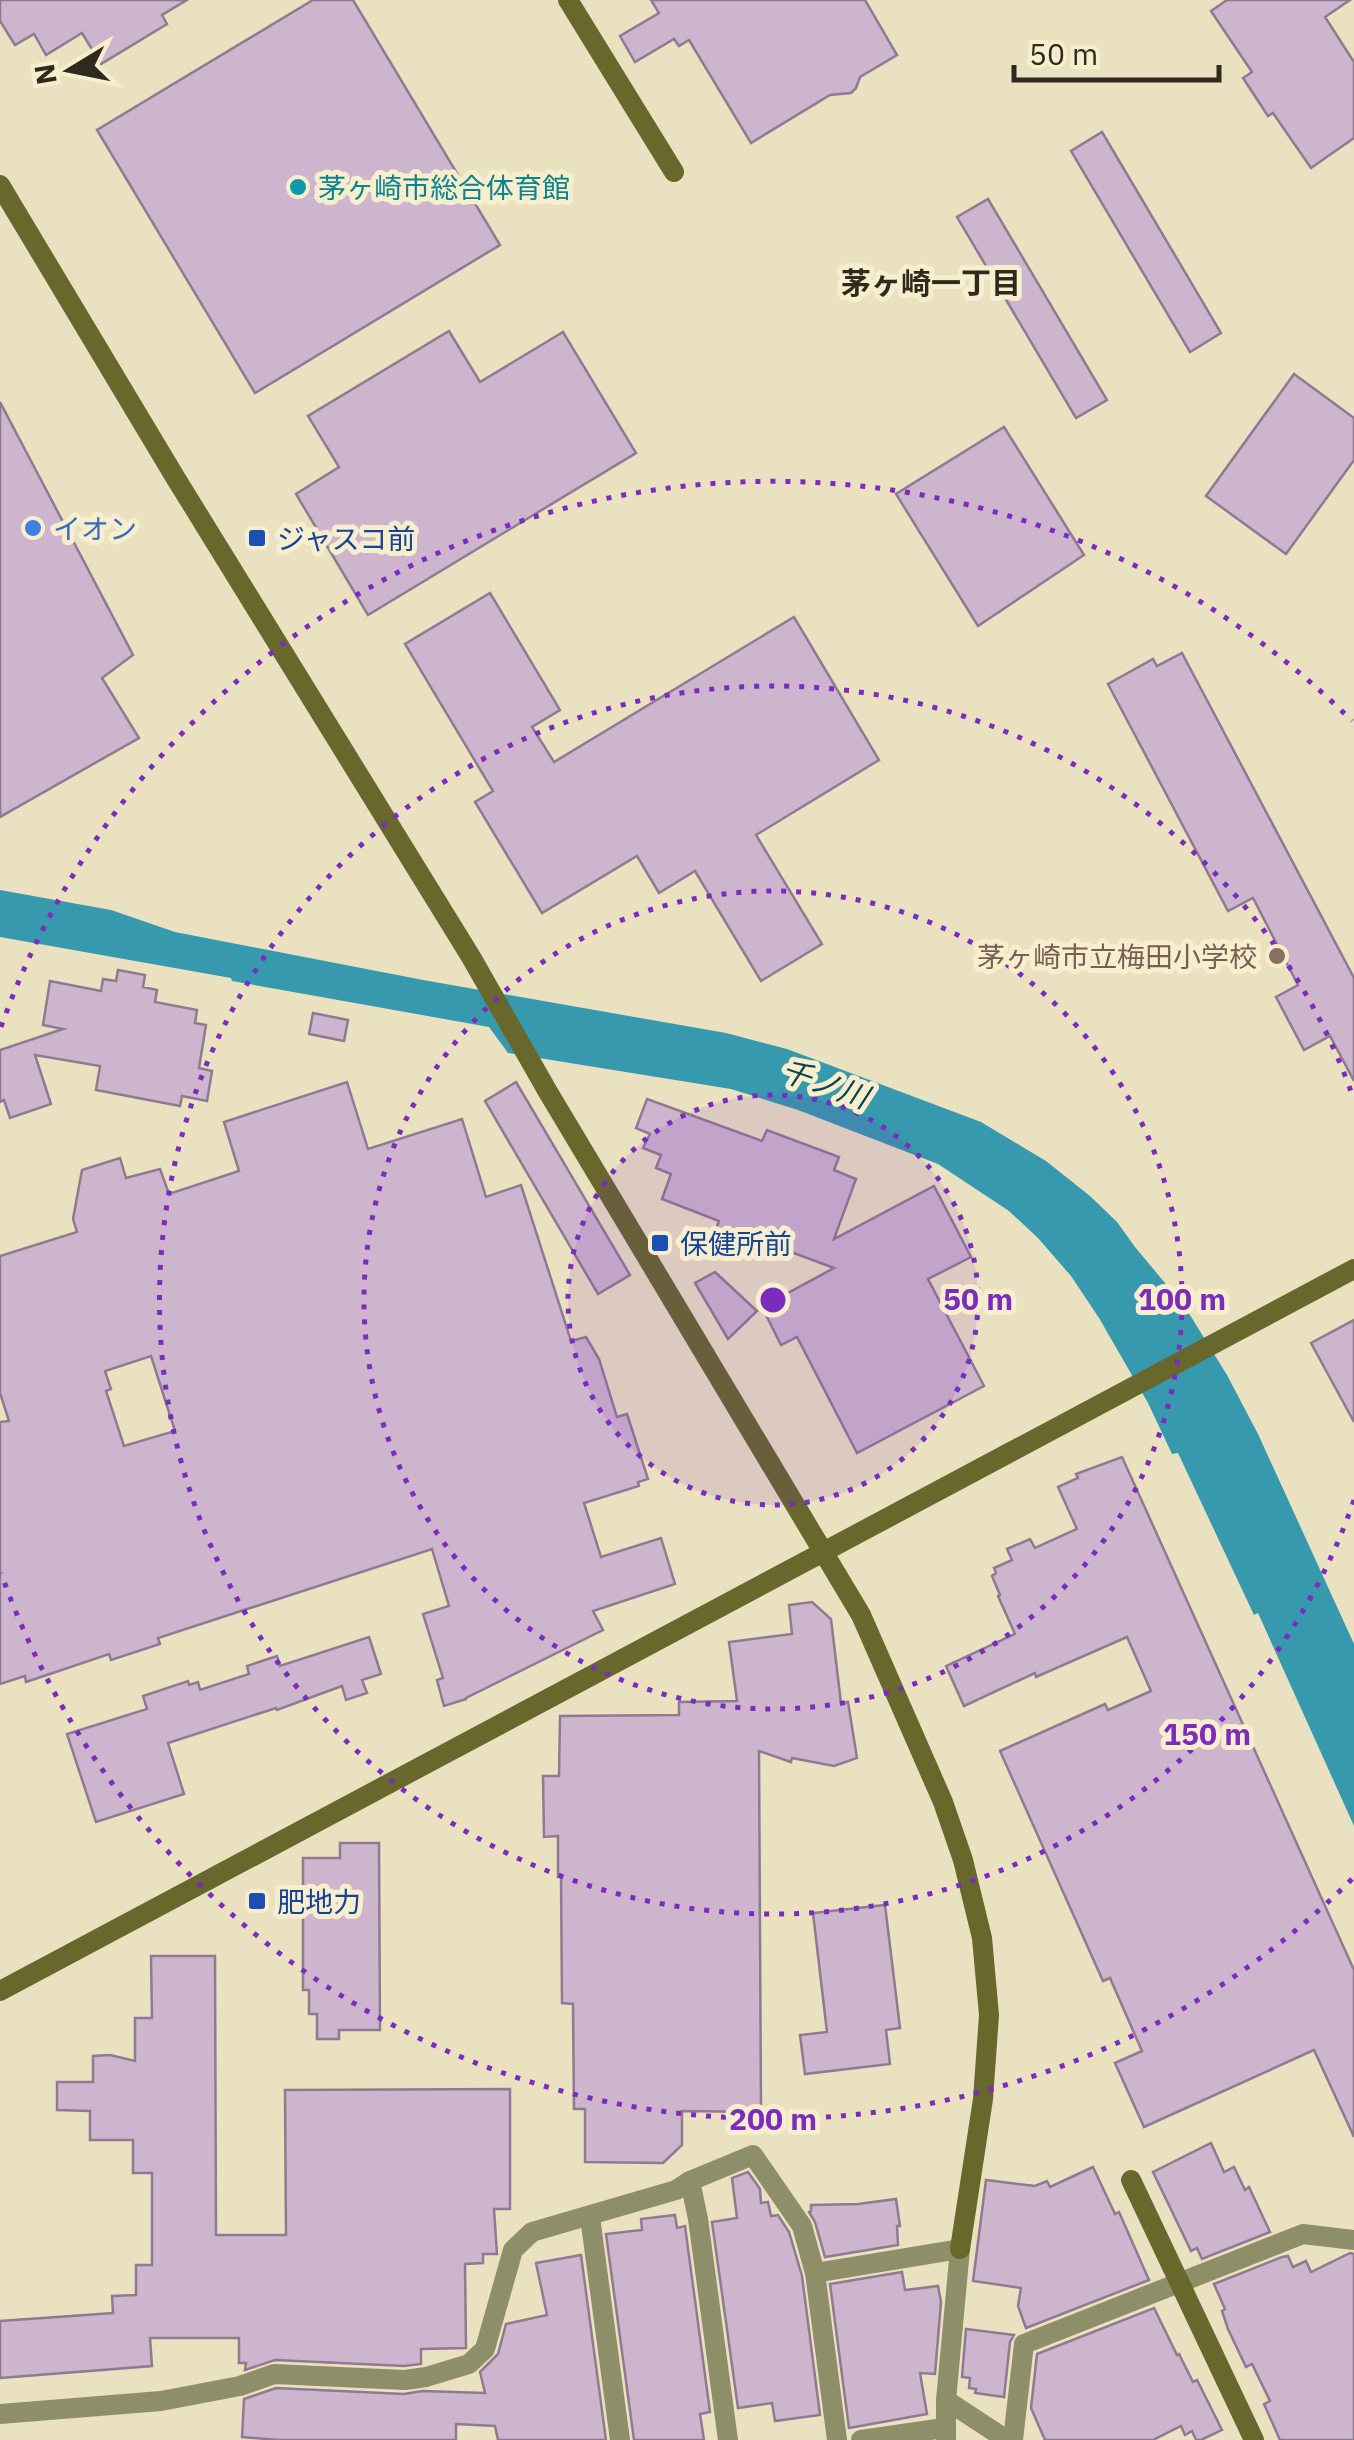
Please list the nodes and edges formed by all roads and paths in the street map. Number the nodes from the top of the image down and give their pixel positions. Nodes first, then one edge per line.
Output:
1 (568, 0) edge
2 (674, 172) dead end
3 (0, 185) edge
4 (1354, 1269) edge
5 (824, 1552) junction
6 (0, 1992) edge
7 (1131, 2180) dead end
8 (690, 2181) junction
9 (590, 2217) junction
10 (1354, 2240) edge
11 (960, 2249) junction
12 (815, 2273) junction
13 (1180, 2283) junction
14 (946, 2400) junction
15 (0, 2414) edge
16 (945, 2434) edge
17 (620, 2440) edge
18 (728, 2440) edge
19 (837, 2440) edge
20 (861, 2440) edge
21 (1010, 2440) edge
22 (1254, 2440) edge

1 - 2 street
3 - 5 street
4 - 5 street
5 - 6 street
5 - 11 street
7 - 13 street
8 - 9 street
8 - 12 street
8 - 18 street
9 - 15 street
9 - 17 street
10 - 13 street
11 - 12 street
11 - 14 street
12 - 19 street
13 - 21 street
13 - 22 street
14 - 16 street
14 - 21 street
16 - 20 street

